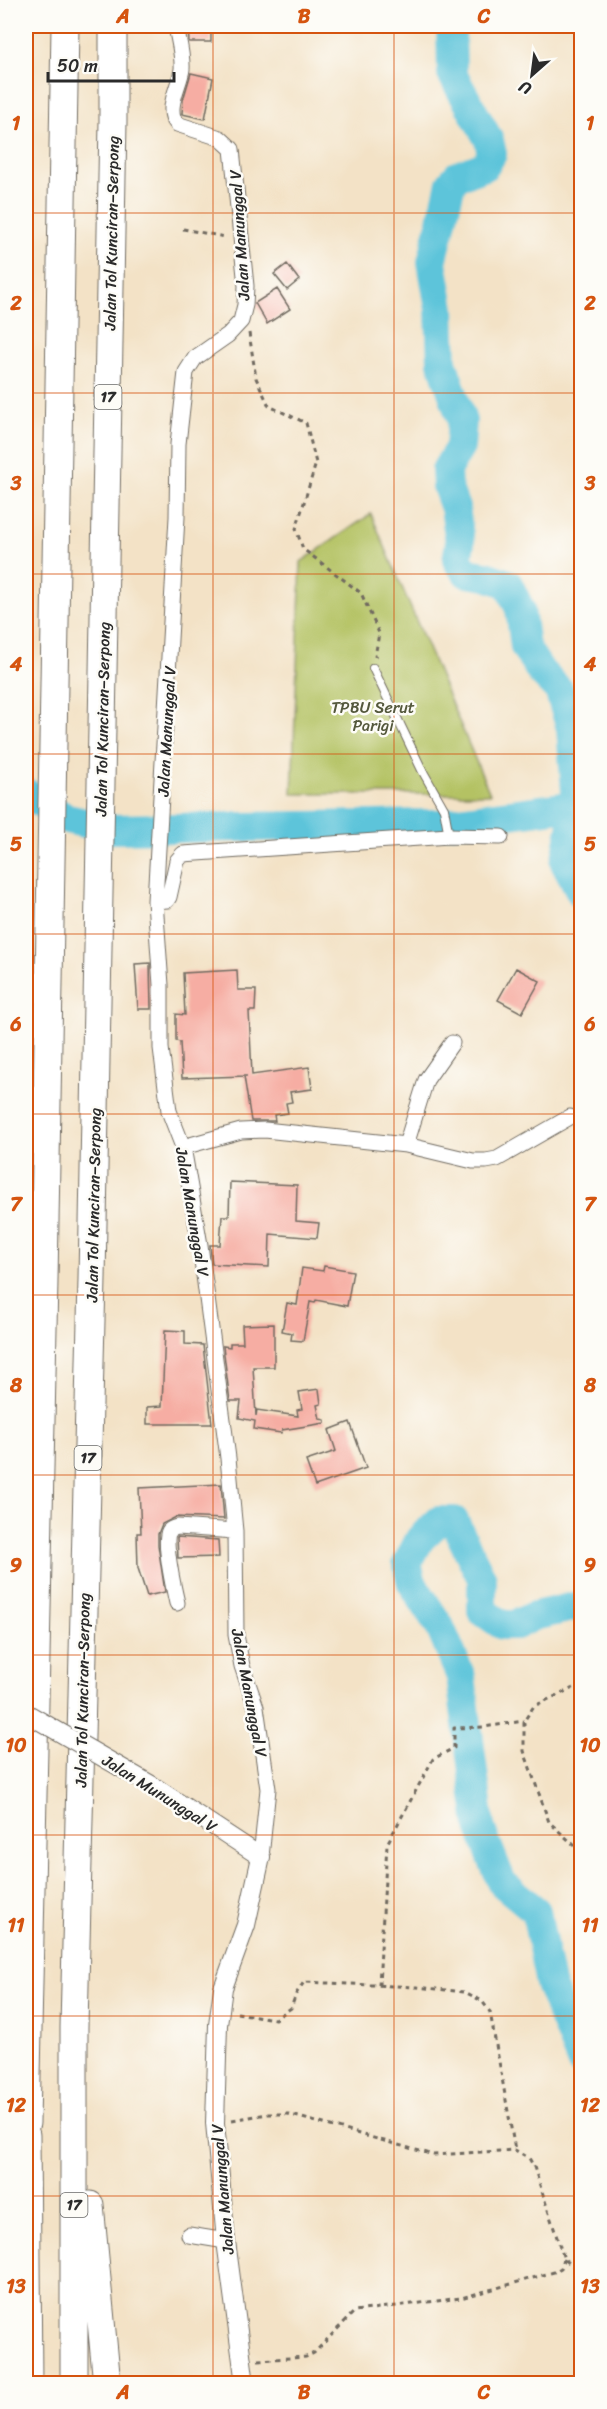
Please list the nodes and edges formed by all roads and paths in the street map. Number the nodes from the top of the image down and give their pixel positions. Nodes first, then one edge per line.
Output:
1 (65, 26) edge
2 (113, 26) edge
3 (176, 26) edge
4 (183, 229) dead end
5 (241, 239) junction
6 (245, 305) junction
7 (373, 668) joint
8 (448, 832) junction
9 (501, 837) dead end
10 (155, 901) junction
11 (452, 1043) dead end
12 (570, 1117) dead end
13 (406, 1145) junction
14 (183, 1147) junction
15 (235, 1531) junction
16 (177, 1603) dead end
17 (582, 1684) edge
18 (26, 1713) edge
19 (524, 1721) junction
20 (261, 1857) junction
21 (582, 1862) edge
22 (379, 1985) junction
23 (220, 2011) junction
24 (74, 2027) junction
25 (26, 2123) edge
26 (215, 2123) junction
27 (26, 2135) edge
28 (515, 2150) junction
29 (189, 2235) dead end
30 (226, 2241) junction
31 (564, 2259) junction
32 (582, 2273) edge
33 (242, 2362) junction
34 (28, 2384) edge
35 (74, 2384) edge
36 (107, 2384) edge
37 (245, 2384) edge

1 - 25 highway
2 - 24 highway, Jalan Tol Kunciran–Serpong / 17
3 - 5 street, Jalan Manunggal V
4 - 5 path
5 - 6 street, Jalan Manunggal V
6 - 7 path
6 - 10 street, Jalan Manunggal V
7 - 8 lane
8 - 9 street
8 - 10 street
10 - 14 street, Jalan Manunggal V
11 - 13 street
12 - 13 street
13 - 14 street
14 - 15 street, Jalan Manunggal V
15 - 16 street
15 - 20 street, Jalan Manunggal V
17 - 19 path
18 - 20 street, Jalan Mununggal V, bridge
19 - 21 path
19 - 22 path
20 - 23 street, Jalan Manunggal V
22 - 23 path
22 - 28 path
23 - 26 street, Jalan Manunggal V
24 - 35 highway, Jalan Tol Kunciran–Serpong / 17
24 - 36 highway
26 - 28 path
26 - 30 street, Jalan Manunggal V
27 - 34 highway
28 - 31 path
29 - 30 street
30 - 33 street, Jalan Manunggal V
31 - 32 path
31 - 33 path
33 - 37 street, Jalan Manunggal V

